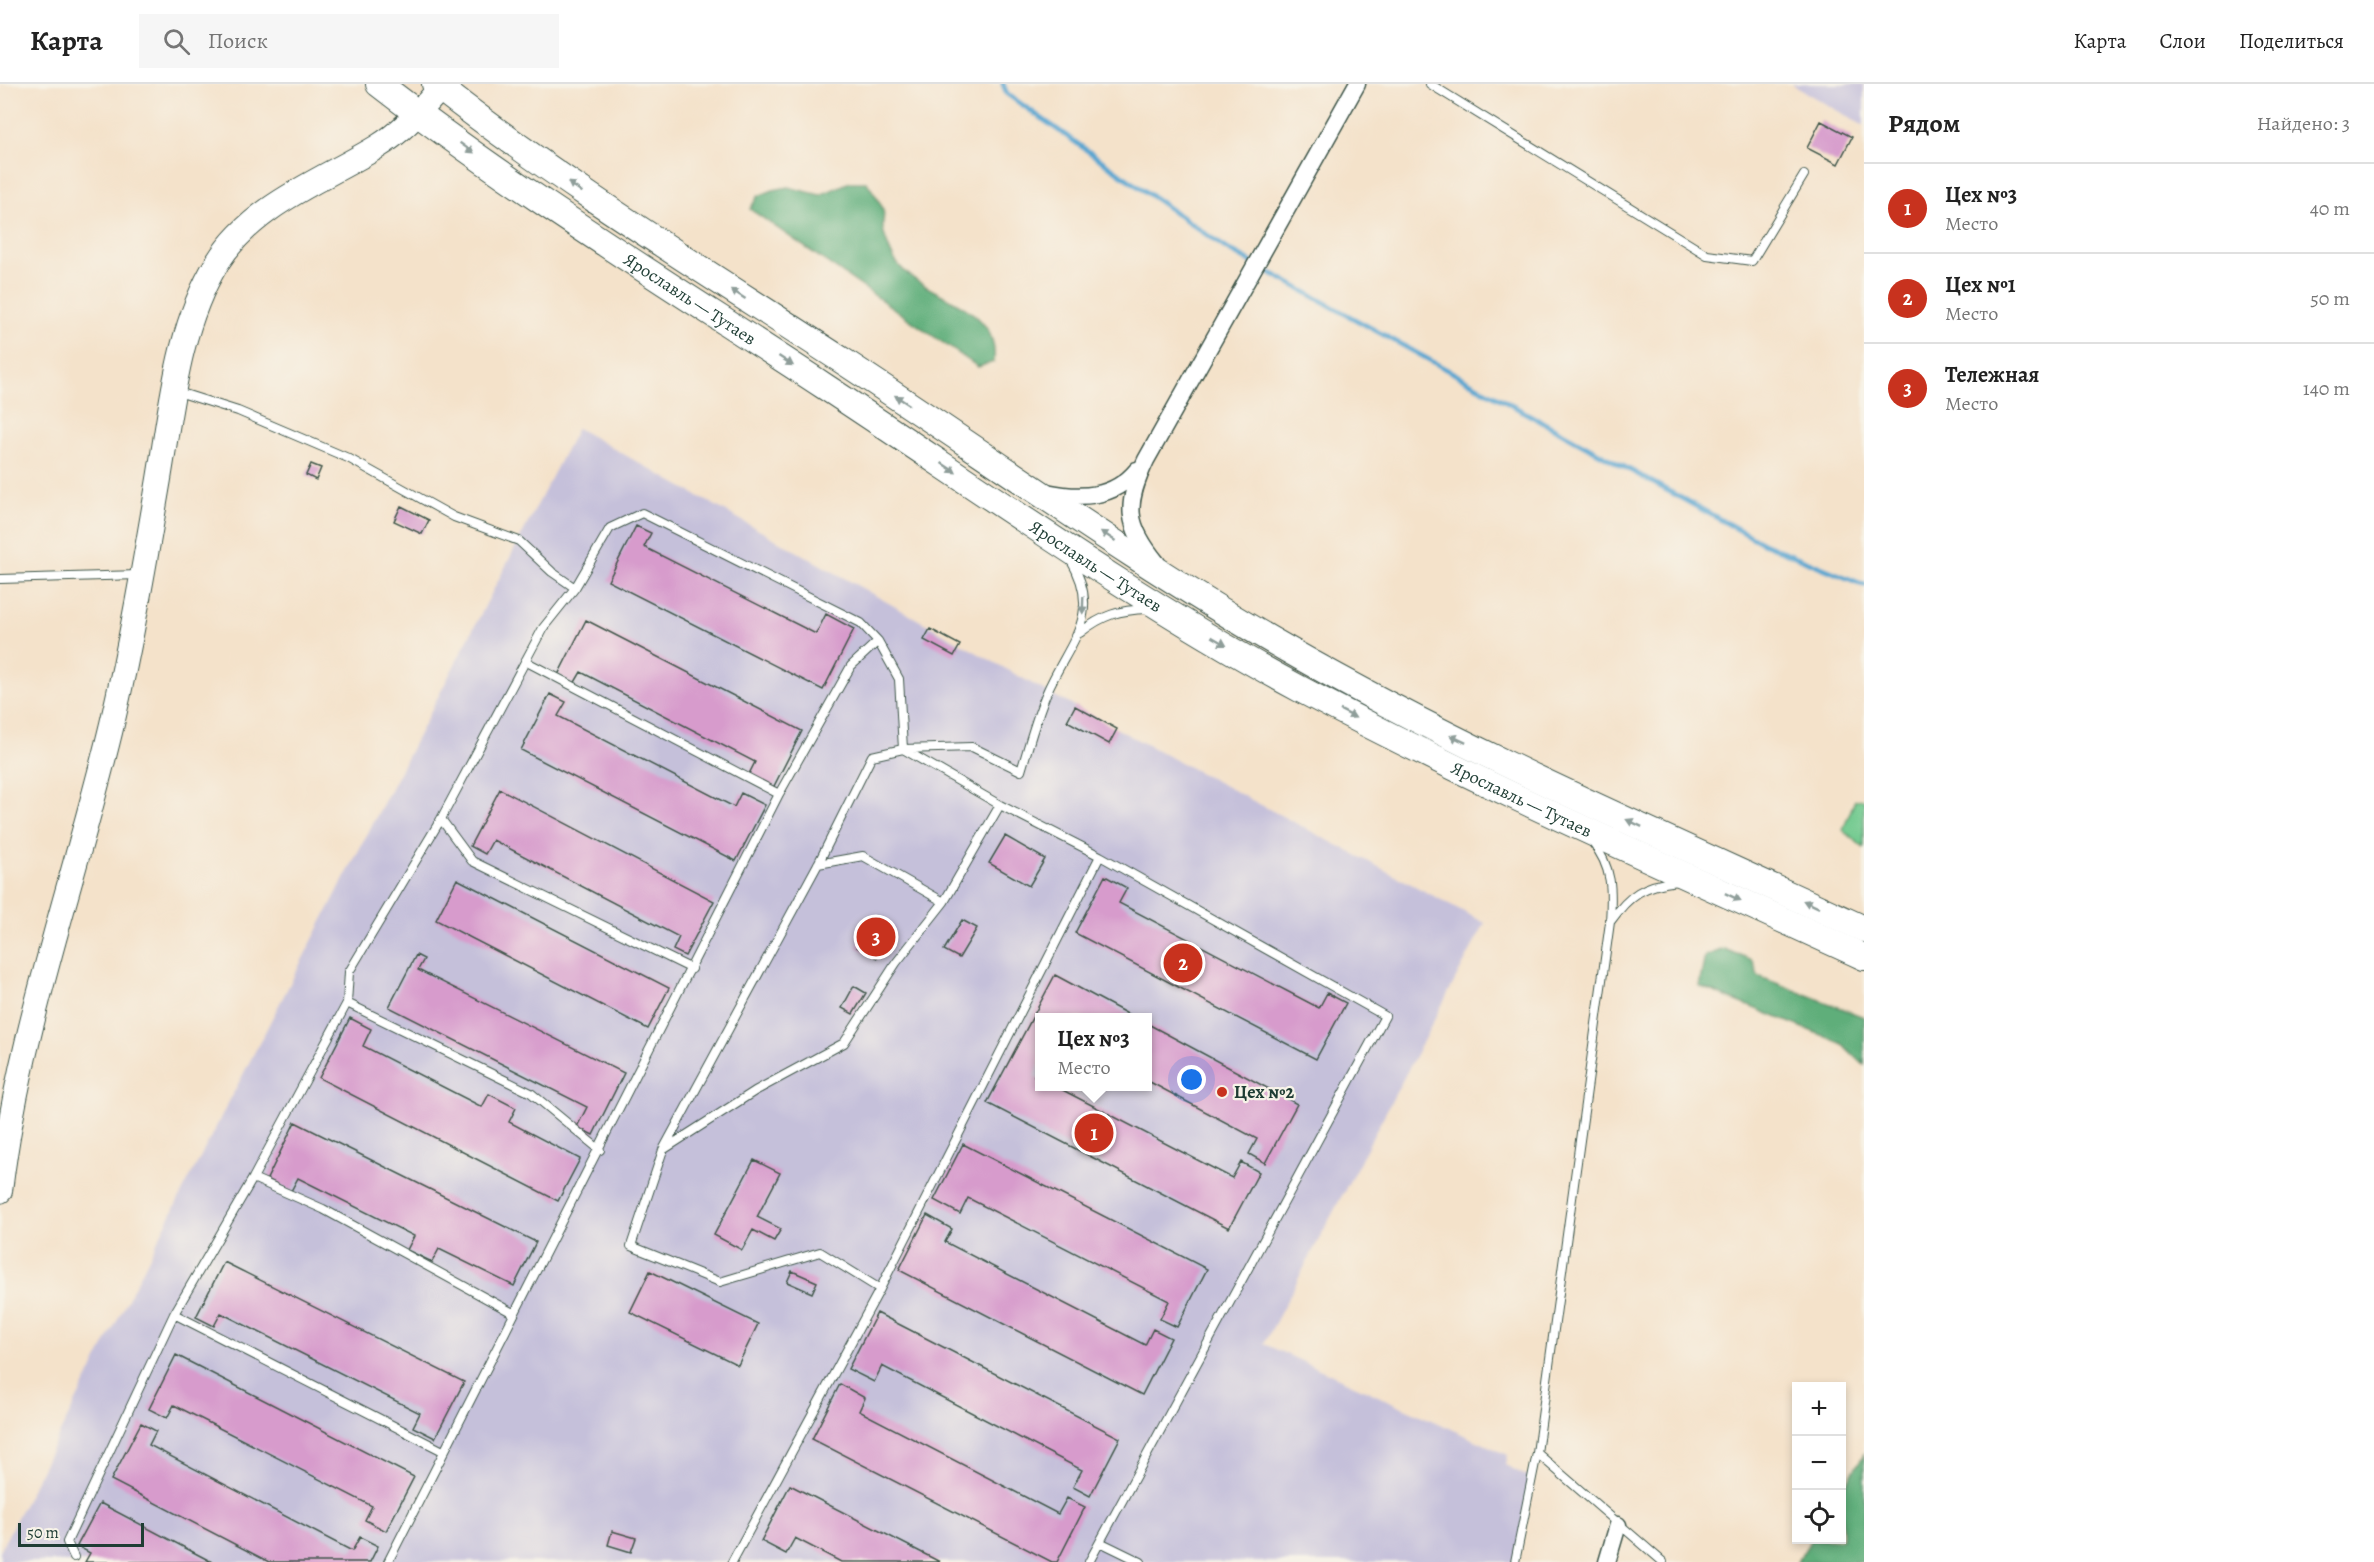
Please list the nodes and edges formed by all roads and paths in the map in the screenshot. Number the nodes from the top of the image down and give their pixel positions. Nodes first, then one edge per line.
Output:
1 (379, 84) edge
2 (1357, 84) edge
3 (1430, 84) edge
4 (438, 86) edge
5 (418, 114) junction
6 (1804, 175) dead end
7 (174, 391) junction
8 (1146, 460) junction
9 (1038, 490) junction
10 (1059, 542) junction
11 (143, 574) junction
12 (1168, 576) junction
13 (0, 579) edge
14 (575, 588) junction
15 (1183, 620) junction
16 (1080, 633) junction
17 (878, 641) junction
18 (525, 661) junction
19 (903, 749) junction
20 (779, 794) junction
21 (1000, 805) junction
22 (441, 819) junction
23 (1568, 821) junction
24 (1100, 856) junction
25 (818, 864) junction
26 (1705, 884) junction
27 (944, 902) junction
28 (1610, 922) junction
29 (1864, 929) edge
30 (1864, 957) edge
31 (692, 969) junction
32 (347, 1003) junction
33 (600, 1150) junction
34 (663, 1150) junction
35 (253, 1178) junction
36 (1, 1181) edge
37 (880, 1289) junction
38 (513, 1313) junction
39 (174, 1314) junction
40 (443, 1451) junction
41 (1537, 1453) junction
42 (1618, 1525) junction
43 (1100, 1542) junction
44 (74, 1557) dead end
45 (388, 1562) edge
46 (732, 1562) edge
47 (1089, 1562) edge
48 (1141, 1562) edge
49 (1515, 1562) edge
50 (1607, 1562) edge
51 (1662, 1562) edge

1 - 5 main road, Ярославль — Тутаев
2 - 8 street
3 - 6 lane
4 - 5 street
9 -> 4 main road, Ярославль — Тутаев
5 - 7 street
5 -> 10 main road, Ярославль — Тутаев
7 - 11 street
7 - 14 lane
8 - 9 street
8 - 12 street
12 -> 9 main road, Ярославль — Тутаев
10 - 15 main road, Ярославль — Тутаев
10 -> 16 lane
11 - 13 lane
11 - 36 street
29 -> 12 main road, Ярославль — Тутаев
14 - 17 lane
14 - 18 lane
15 - 16 lane
15 -> 23 main road, Ярославль — Тутаев
16 - 19 lane
17 - 19 lane
17 - 20 lane
18 - 20 lane
18 - 22 lane
19 - 21 lane
19 - 25 lane
20 - 31 lane
21 - 24 lane
21 - 27 lane
22 - 31 lane
22 - 32 lane
23 - 26 main road, Ярославль — Тутаев
23 - 28 lane
24 - 37 lane
24 - 43 lane
25 - 27 lane
25 - 34 lane
26 - 28 lane
26 -> 30 main road, Ярославль — Тутаев
27 - 34 lane
28 - 41 lane
31 - 33 lane
32 - 33 lane
32 - 35 lane
33 - 38 lane
34 - 37 lane
35 - 38 lane
35 - 39 lane
37 - 46 lane
38 - 40 lane
39 - 40 lane
39 - 44 lane
40 - 45 lane
41 - 42 lane
41 - 49 lane
42 - 50 street
42 - 51 lane
43 - 47 lane
43 - 48 lane

